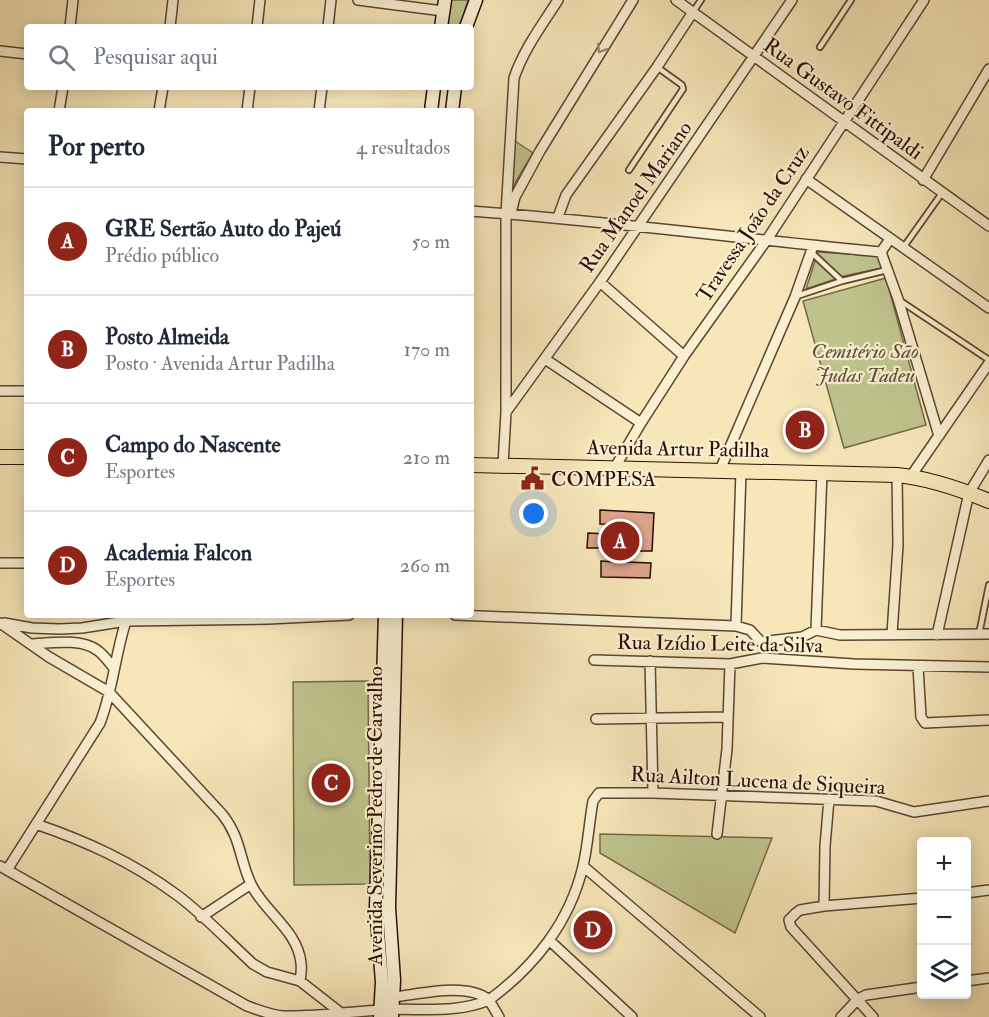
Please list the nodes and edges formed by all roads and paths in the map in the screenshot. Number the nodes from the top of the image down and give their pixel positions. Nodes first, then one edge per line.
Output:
1 (73, 0) edge
2 (173, 0) edge
3 (260, 0) edge
4 (331, 0) edge
5 (358, 0) edge
6 (476, 0) edge
7 (558, 0) edge
8 (633, 0) edge
9 (676, 0) edge
10 (701, 0) edge
11 (792, 0) edge
12 (851, 0) edge
13 (924, 0) edge
14 (444, 5) edge
15 (693, 12) junction
16 (70, 24) edge
17 (170, 24) edge
18 (257, 24) edge
19 (328, 24) edge
20 (441, 24) edge
21 (467, 24) edge
22 (820, 47) dead end
23 (0, 51) edge
24 (24, 54) edge
25 (754, 56) junction
26 (657, 67) junction
27 (989, 69) edge
28 (62, 90) edge
29 (162, 90) edge
30 (250, 90) edge
31 (322, 90) edge
32 (434, 90) edge
33 (455, 90) edge
34 (60, 108) edge
35 (160, 108) edge
36 (247, 108) edge
37 (319, 108) edge
38 (431, 108) edge
39 (452, 108) edge
40 (843, 121) junction
41 (0, 157) edge
42 (24, 159) edge
43 (629, 170) dead end
44 (806, 179) junction
45 (923, 180) junction
46 (942, 193) junction
47 (474, 211) edge
48 (509, 213) junction
49 (558, 217) junction
50 (989, 226) edge
51 (638, 227) junction
52 (890, 239) junction
53 (766, 241) junction
54 (903, 248) junction
55 (812, 249) junction
56 (880, 252) junction
57 (887, 270) junction
58 (842, 281) junction
59 (600, 282) junction
60 (795, 297) junction
61 (897, 299) junction
62 (989, 308) edge
63 (684, 356) junction
64 (545, 359) junction
65 (989, 362) edge
66 (0, 391) edge
67 (24, 391) edge
68 (506, 412) junction
69 (641, 423) junction
70 (939, 436) junction
71 (0, 457) edge
72 (24, 457) edge
73 (989, 460) edge
74 (474, 465) edge
75 (503, 465) junction
76 (614, 469) junction
77 (720, 470) junction
78 (741, 471) junction
79 (822, 472) junction
80 (904, 476) junction
81 (969, 493) junction
82 (989, 501) edge
83 (0, 563) edge
84 (24, 563) edge
85 (989, 585) edge
86 (474, 616) edge
87 (232, 618) edge
88 (126, 621) junction
89 (390, 621) edge
90 (0, 623) edge
91 (736, 627) junction
92 (816, 630) junction
93 (892, 634) junction
94 (984, 634) edge
95 (937, 635) junction
96 (761, 642) junction
97 (31, 644) junction
98 (762, 658) junction
99 (594, 660) dead end
100 (650, 661) junction
101 (729, 664) junction
102 (389, 665) junction
103 (918, 666) junction
104 (113, 667) junction
105 (989, 667) edge
106 (109, 693) junction
107 (652, 717) junction
108 (728, 717) junction
109 (596, 719) dead end
110 (989, 720) edge
111 (653, 793) junction
112 (723, 795) junction
113 (829, 799) junction
114 (989, 801) edge
115 (36, 824) junction
116 (717, 834) dead end
117 (583, 866) junction
118 (4, 868) edge
119 (251, 884) junction
120 (989, 890) edge
121 (971, 892) edge
122 (917, 898) edge
123 (824, 906) junction
124 (201, 917) junction
125 (549, 940) junction
126 (989, 978) edge
127 (971, 980) edge
128 (300, 981) junction
129 (917, 987) edge
130 (858, 999) junction
131 (489, 1000) junction
132 (388, 1010) edge
133 (341, 1013) junction
134 (499, 1017) edge
135 (632, 1017) edge
136 (760, 1017) edge
137 (841, 1017) edge
138 (873, 1017) edge

1 - 16 street
2 - 17 street
3 - 18 street
4 - 19 street
5 - 14 street
6 - 21 main road
7 - 48 street
8 -> 48 street
9 - 15 street, Rua Gustavo Fittipaldi
10 - 15 lane
11 - 25 street, Rua Manoel Mariano
12 - 22 lane
13 - 40 street, Travessa João da Cruz
14 - 20 main road
15 - 25 street, Rua Gustavo Fittipaldi
15 - 26 street
23 - 24 street
25 - 40 street, Rua Gustavo Fittipaldi
25 - 51 street, Rua Manoel Mariano
26 - 43 lane
26 - 49 street
27 - 45 street
28 - 34 street
29 - 35 street
30 - 36 street
31 - 37 street
32 - 38 main road
33 - 39 main road
40 - 44 street, Travessa João da Cruz
40 - 45 street, Rua Gustavo Fittipaldi
41 - 42 street
44 - 52 street
44 - 53 street, Travessa João da Cruz
45 - 46 street, Rua Gustavo Fittipaldi
46 - 50 street, Rua Gustavo Fittipaldi
46 - 54 lane
47 - 48 street
48 - 49 street
48 - 68 street
49 - 51 street
51 - 53 street
51 - 59 street, Rua Manoel Mariano
52 - 54 street
52 - 56 street
53 - 55 street
53 - 63 street, Travessa João da Cruz
54 - 62 street
55 - 56 street
55 - 58 lane
55 - 60 street
56 - 57 street
57 - 58 lane
57 - 61 street
58 - 60 lane
59 - 63 street
59 - 64 street, Rua Manoel Mariano
60 - 77 street
61 - 65 lane
61 - 70 street
63 - 69 street, Travessa João da Cruz
64 - 68 street, Rua Manoel Mariano
64 - 69 street
65 - 70 street
66 - 67 street
68 - 75 street
69 - 76 street, Travessa João da Cruz
70 - 80 street
71 - 72 main road
73 - 81 street
74 - 75 main road, Avenida Artur Padilha
75 - 76 main road, Avenida Artur Padilha
76 - 77 main road, Avenida Artur Padilha
77 - 78 main road, Avenida Artur Padilha
78 - 79 main road, Avenida Artur Padilha
78 - 91 street
79 - 80 main road, Avenida Artur Padilha
79 - 92 street
80 - 81 main road, Avenida Artur Padilha
80 - 93 street
81 - 82 main road, Avenida Artur Padilha
81 - 95 street
83 - 84 street
85 - 94 lane
86 - 91 street
87 - 88 street
88 - 90 street
88 - 104 street
89 - 102 main road, Avenida Severino Pedro de Carvalho
90 - 97 street
91 - 96 street
92 - 93 street
92 - 96 street
93 - 95 street
94 - 95 street
96 - 98 street
97 - 104 street
97 - 106 street
98 - 101 street, Rua Izídio Leite da Silva
98 - 103 street, Rua Izídio Leite da Silva
99 - 100 street, Rua Izídio Leite da Silva
100 - 101 street, Rua Izídio Leite da Silva
100 - 107 street
101 - 108 street
102 - 132 main road, Avenida Severino Pedro de Carvalho
102 - 132 main road, Avenida Severino Pedro de Carvalho
103 - 105 street, Rua Izídio Leite da Silva
103 - 110 street
104 - 106 street
106 - 115 street
106 - 119 street
107 - 108 street
107 - 109 street
107 - 111 street
108 - 112 street
111 - 112 street, Rua Ailton Lucena de Siqueira
111 - 117 street, Rua Ailton Lucena de Siqueira
112 - 113 street, Rua Ailton Lucena de Siqueira
112 - 116 street
113 - 114 street, Rua Ailton Lucena de Siqueira
113 - 123 street
115 - 118 street
115 - 124 street
117 - 125 street
117 - 136 street
118 - 133 street
119 - 124 street
119 - 128 street
120 - 121 street
122 - 123 street
123 - 130 street
124 - 128 street
125 - 131 street
125 - 135 street
126 - 127 street
128 - 133 street
129 - 130 street
130 - 137 street
130 - 138 street
131 - 132 street
131 - 132 street
131 - 134 street
132 - 133 street

